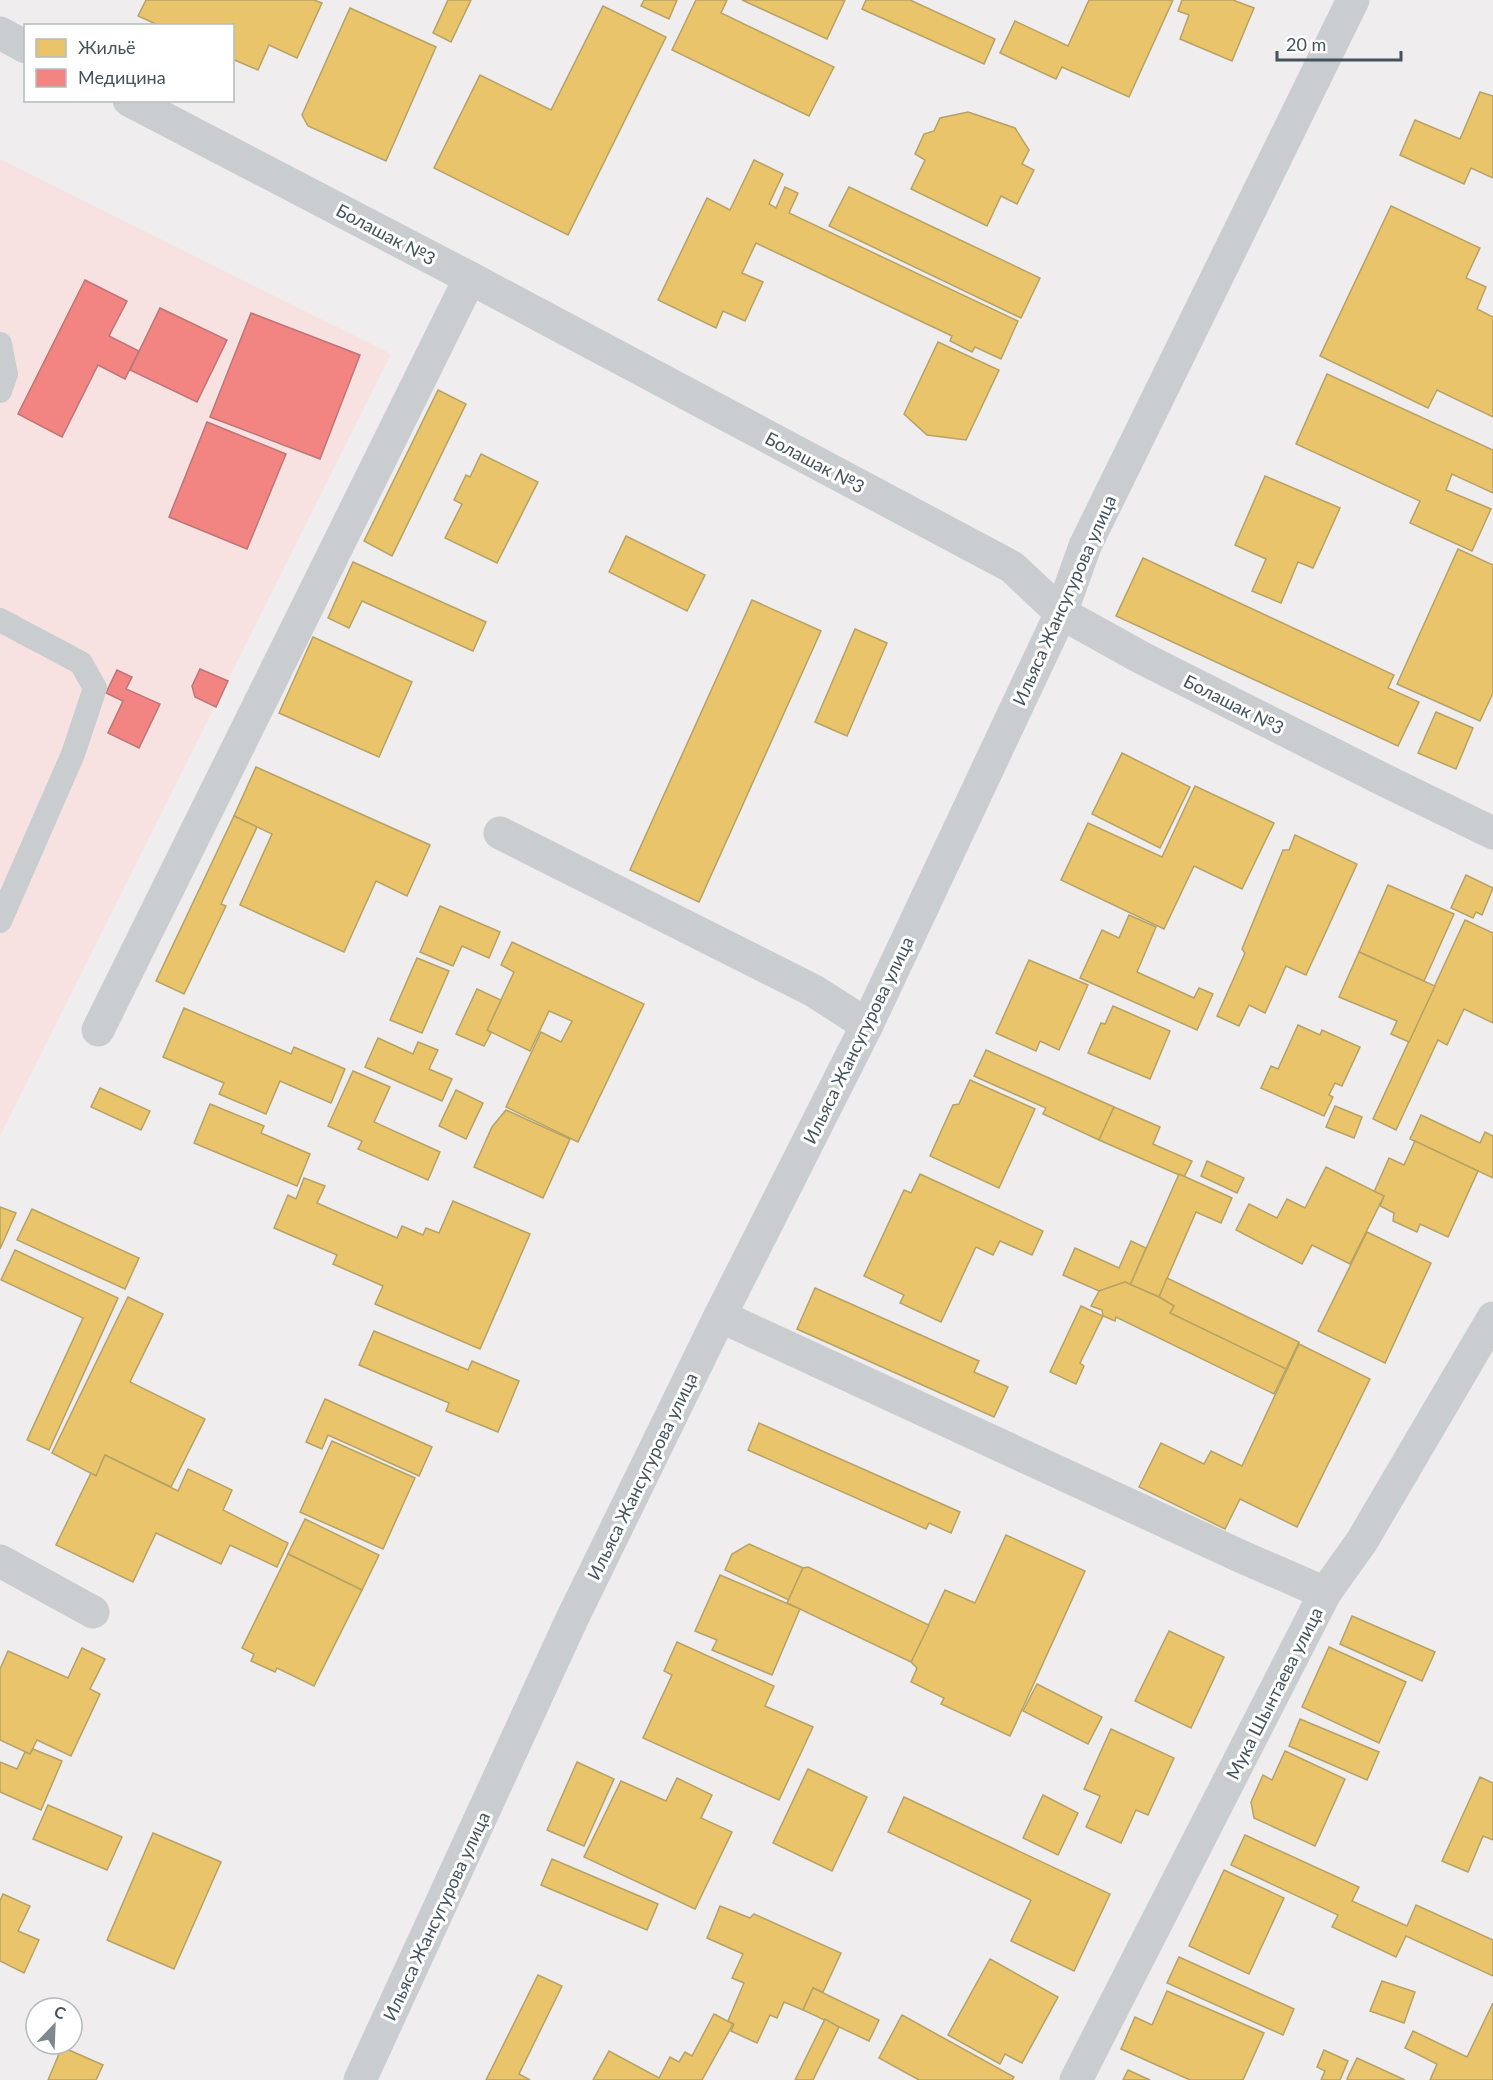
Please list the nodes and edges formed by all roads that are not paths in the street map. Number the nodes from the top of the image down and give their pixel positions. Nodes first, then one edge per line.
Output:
1 (1353, 0) edge
2 (0, 33) edge
3 (24, 45) edge
4 (133, 102) edge
5 (470, 278) junction
6 (0, 344) edge
7 (0, 391) edge
8 (1061, 613) junction
9 (0, 620) edge
10 (500, 833) dead end
11 (1493, 833) edge
12 (0, 921) edge
13 (867, 1025) junction
14 (98, 1030) dead end
15 (720, 1316) junction
16 (1493, 1318) edge
17 (0, 1562) edge
18 (1325, 1593) junction
19 (93, 1612) dead end
20 (360, 2080) edge
21 (1076, 2080) edge

1 - 8 street, Ильяса Жансугурова улица
2 - 3 street
4 - 5 street, Болашак №3
5 - 8 street, Болашак №3
5 - 14 street
6 - 7 lane
8 - 11 street, Болашак №3
8 - 13 street, Ильяса Жансугурова улица
9 - 12 lane
10 - 13 street
13 - 15 street, Ильяса Жансугурова улица
15 - 18 street
15 - 20 street, Ильяса Жансугурова улица
16 - 18 street, Мука Шынтаева улица
17 - 19 street
18 - 21 street, Мука Шынтаева улица

